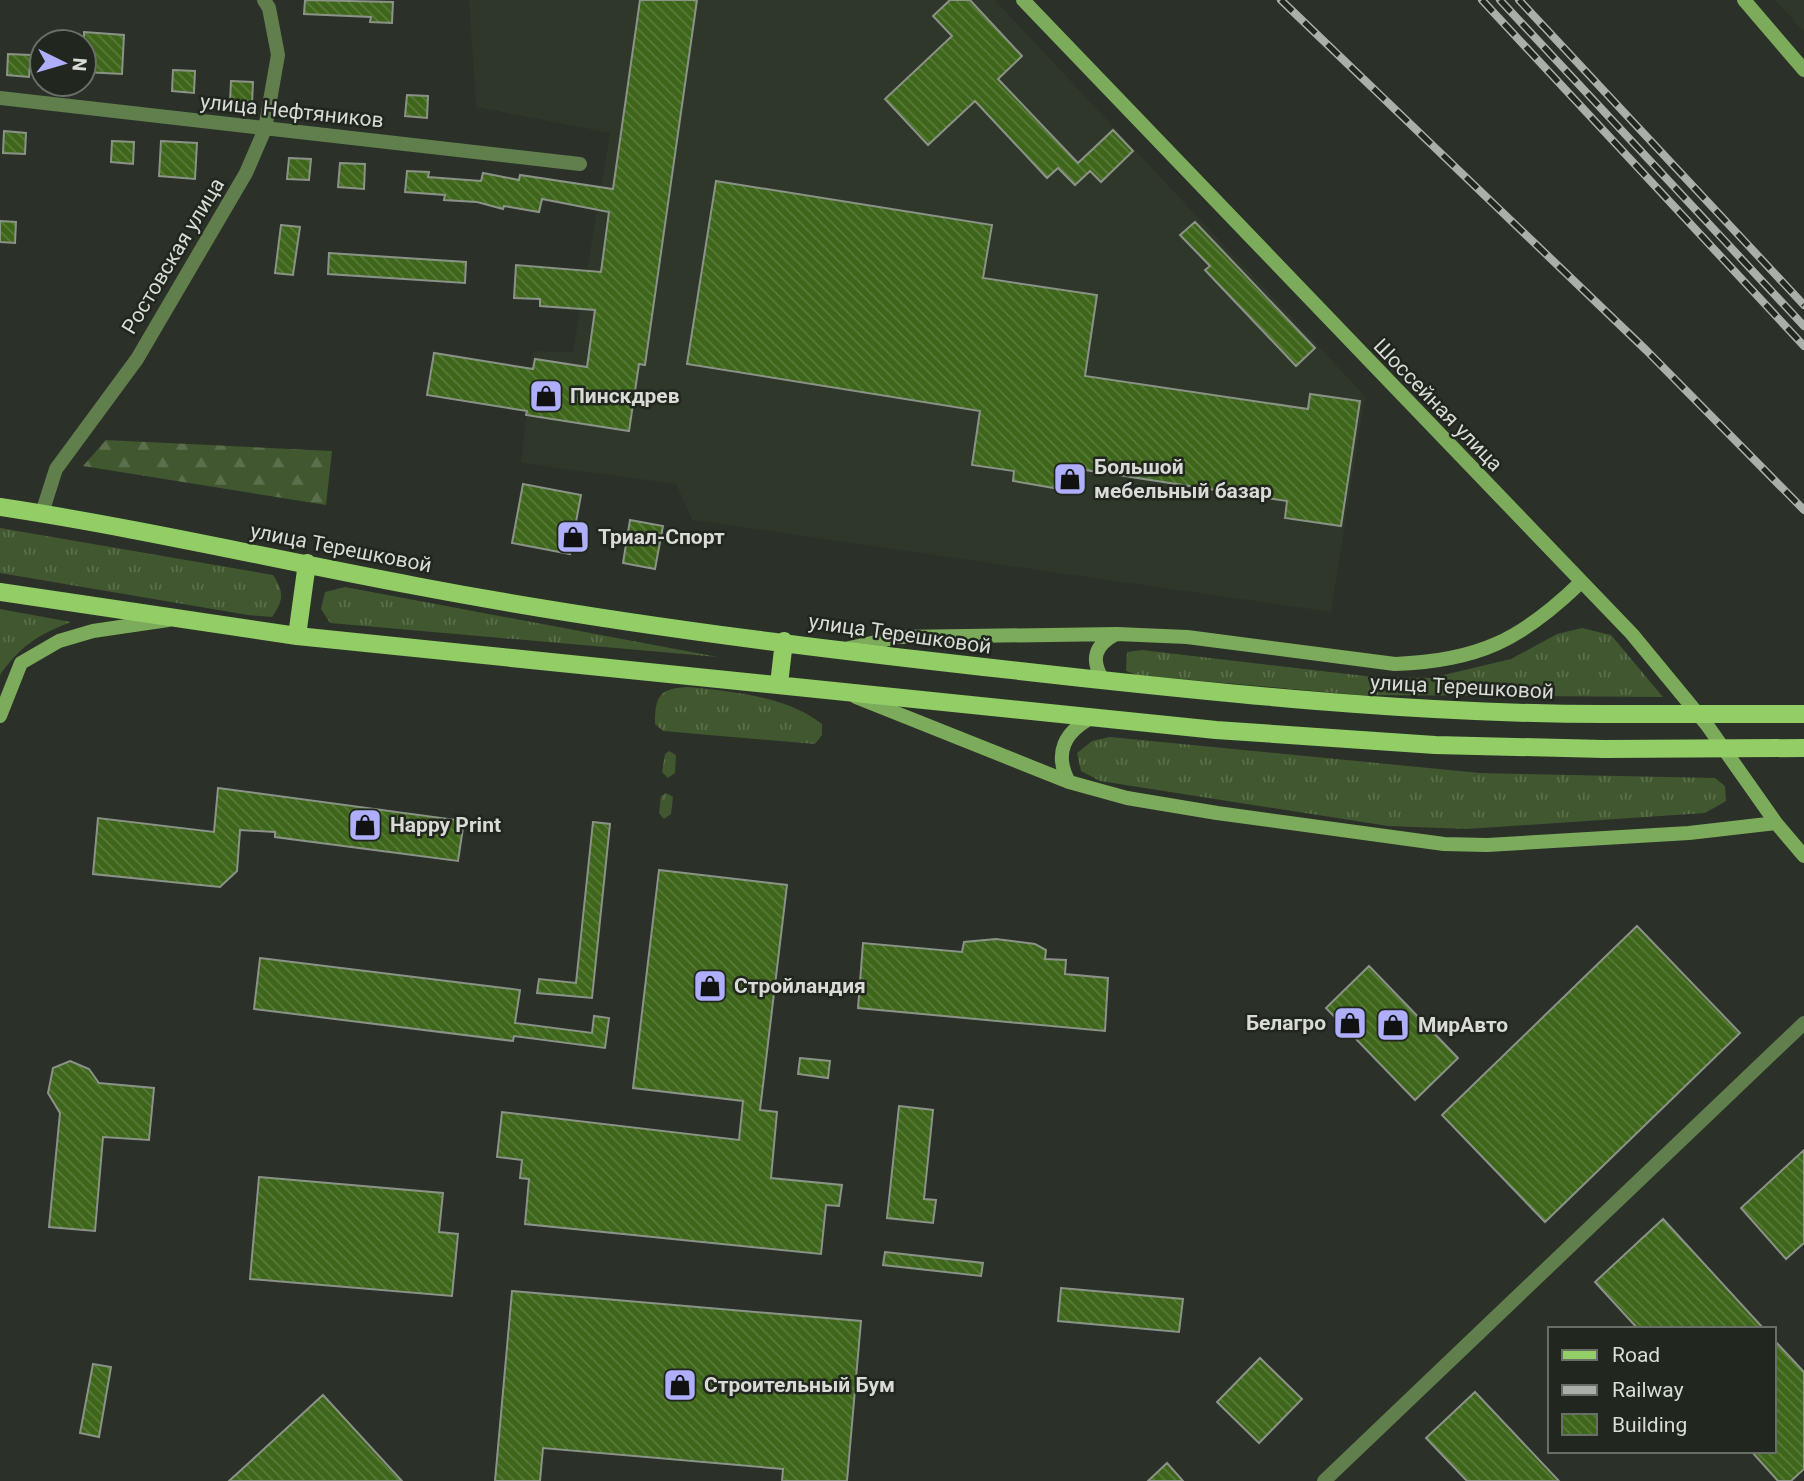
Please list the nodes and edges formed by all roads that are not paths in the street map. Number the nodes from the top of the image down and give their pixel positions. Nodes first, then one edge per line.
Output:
1 (264, 0) edge
2 (1023, 0) edge
3 (1744, 0) edge
4 (1804, 70) edge
5 (0, 98) edge
6 (265, 129) junction
7 (580, 164) dead end
8 (0, 507) edge
9 (42, 513) junction
10 (307, 564) junction
11 (1580, 583) junction
12 (0, 592) edge
13 (174, 620) junction
14 (1117, 634) junction
15 (297, 636) junction
16 (784, 641) junction
17 (841, 649) junction
18 (1103, 680) junction
19 (779, 684) junction
20 (838, 690) junction
21 (1804, 714) edge
22 (0, 716) edge
23 (1093, 717) junction
24 (1804, 748) edge
25 (1069, 782) junction
26 (1776, 822) junction
27 (1804, 856) edge
28 (1804, 1023) edge
29 (1324, 1481) edge

1 - 6 street, Ростовская улица
2 - 11 main road, Шоссейная улица
3 - 4 main road
5 - 6 street, улица Нефтяников
6 - 7 street, улица Нефтяников
6 - 9 street, Ростовская улица
8 - 9 main road, улица Терешковой
9 - 10 main road, улица Терешковой
10 - 15 main road
10 - 16 main road, улица Терешковой
11 - 14 main road
11 - 26 main road, Шоссейная улица
12 - 13 main road
13 - 15 main road
13 - 22 main road
14 - 17 main road
14 - 18 main road
15 - 19 main road
16 - 17 main road, улица Терешковой
16 - 19 main road
17 - 18 main road, улица Терешковой
18 - 21 main road, улица Терешковой, bridge
19 - 20 main road
20 - 23 main road
20 - 25 main road
23 - 24 main road, bridge
23 - 25 main road
25 - 26 main road
26 - 27 main road, Шоссейная улица
28 - 29 street

